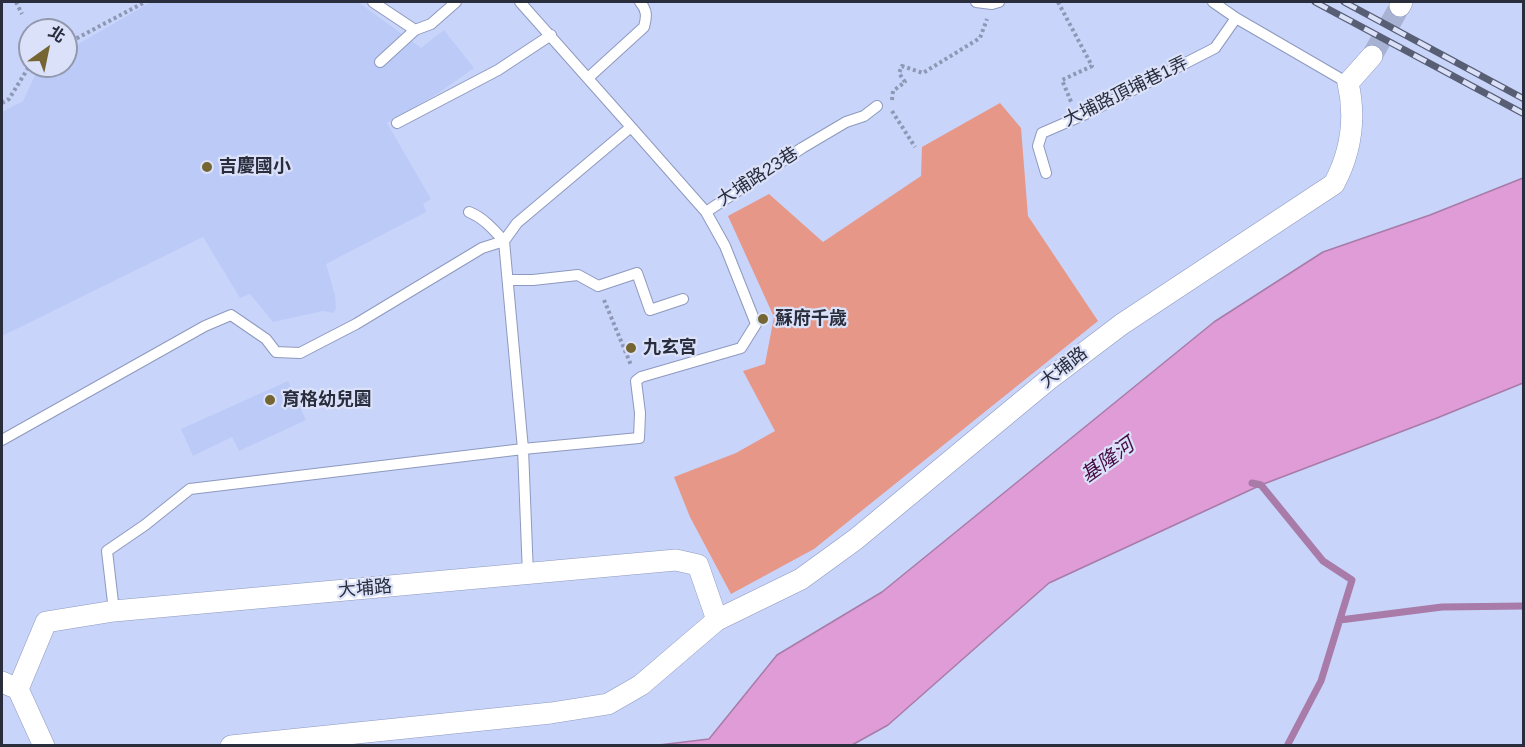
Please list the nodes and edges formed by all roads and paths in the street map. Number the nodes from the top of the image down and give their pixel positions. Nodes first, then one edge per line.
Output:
1 (16, 2) edge
2 (145, 2) edge
3 (373, 2) edge
4 (456, 2) edge
5 (520, 2) edge
6 (640, 2) edge
7 (976, 2) edge
8 (1058, 2) edge
9 (1213, 2) edge
10 (996, 3) edge
11 (22, 14) dead end
12 (1236, 18) junction
13 (415, 30) junction
14 (551, 35) junction
15 (78, 38) edge
16 (1372, 56) tunnel mouth
17 (380, 62) dead end
18 (22, 78) edge
19 (588, 78) junction
20 (1348, 83) junction
21 (2, 103) edge
22 (877, 106) dead end
23 (1077, 117) junction
24 (397, 123) dead end
25 (631, 127) junction
26 (915, 147) dead end
27 (1046, 173) dead end
28 (706, 212) junction
29 (469, 213) dead end
30 (504, 242) junction
31 (509, 280) junction
32 (598, 286) junction
33 (683, 299) dead end
34 (641, 377) junction
35 (2, 440) edge
36 (523, 449) junction
37 (528, 574) junction
38 (114, 611) junction
39 (717, 620) junction
40 (10, 686) edge
41 (44, 746) edge
42 (231, 746) edge

1 - 11 path
2 - 15 path
3 - 13 lane
4 - 13 lane
5 - 14 lane, 大埔路23巷
6 - 19 lane
7 - 10 lane
8 - 23 path
9 - 12 lane
10 - 26 path
12 - 20 lane
12 - 23 lane, 大埔路頂埔巷1弄
13 - 17 lane
14 - 19 lane, 大埔路23巷
14 - 24 lane
16 - 20 street
18 - 21 path
19 - 25 lane, 大埔路23巷
20 - 39 street, 大埔路
22 - 28 lane, 大埔路23巷
23 - 27 lane, 大埔路頂埔巷1弄
25 - 28 lane, 大埔路23巷
25 - 30 lane
28 - 34 lane
29 - 30 lane
30 - 31 lane
30 - 35 lane
31 - 32 lane
31 - 36 lane
32 - 33 lane
32 - 34 path
34 - 36 lane
36 - 37 lane
36 - 38 lane
37 - 38 street, 大埔路
37 - 39 street, 大埔路
38 - 40 street, 大埔路
39 - 42 street, 大埔路
40 - 41 street, 大埔路

